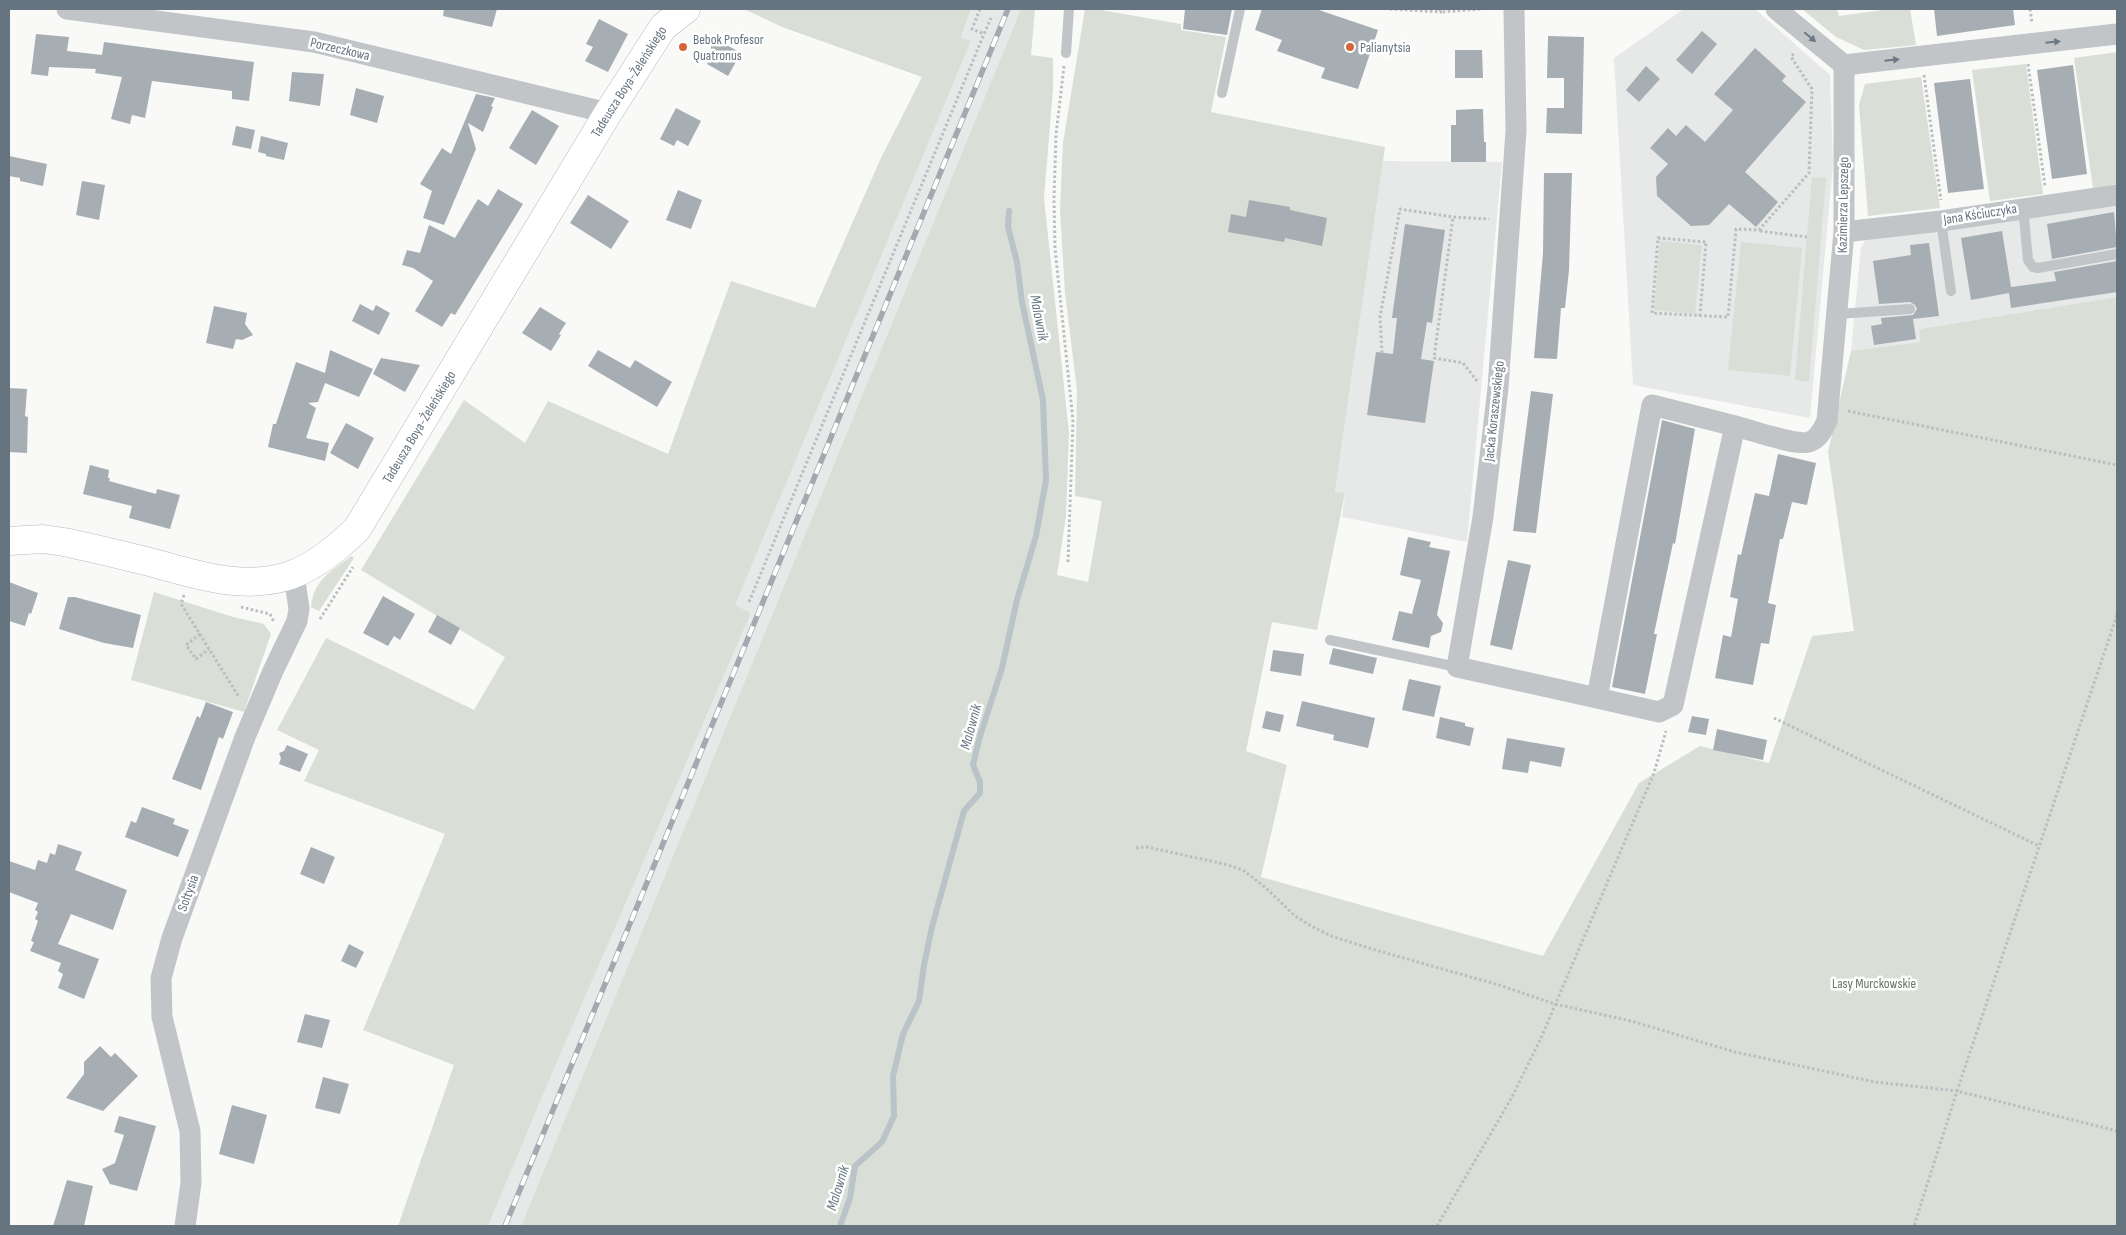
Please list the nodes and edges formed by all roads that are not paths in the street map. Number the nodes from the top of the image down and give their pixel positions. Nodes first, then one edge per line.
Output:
1 (67, 9) edge
2 (1069, 9) edge
3 (1240, 9) edge
4 (1514, 9) edge
5 (1776, 9) edge
6 (678, 11) edge
7 (2117, 34) edge
8 (1066, 53) road end
9 (1844, 65) junction
10 (1222, 93) dead end
11 (608, 113) junction
12 (2117, 195) edge
13 (2023, 207) junction
14 (1943, 221) junction
15 (1844, 232) junction
16 (2117, 254) edge
17 (1951, 291) dead end
18 (1910, 309) dead end
19 (1838, 314) junction
20 (1735, 426) junction
21 (9, 541) edge
22 (294, 574) junction
23 (1330, 640) dead end
24 (1457, 667) junction
25 (1597, 698) junction
26 (185, 1226) edge

1 - 11 street, Porzeczkowa
2 - 8 lane
3 - 10 lane
4 - 24 street, Jacka Koraszewskiego
5 -> 9 street
6 - 11 street, Tadeusza Boya-Żeleńskiego
9 -> 7 street
9 - 15 street, Kazimierza Lepszego
11 - 22 street, Tadeusza Boya-Żeleńskiego
12 - 13 street, Jana Kściuczyka
13 - 14 street, Jana Kściuczyka
13 - 16 lane
14 - 15 street, Jana Kściuczyka
14 - 17 lane
15 - 19 street, Kazimierza Lepszego
18 - 19 lane
19 - 20 street, Kazimierza Lepszego
20 - 25 street
20 - 25 street
21 - 22 street, Tadeusza Boya-Żeleńskiego
22 - 26 street, Sołtysia
23 - 24 lane
24 - 25 street

